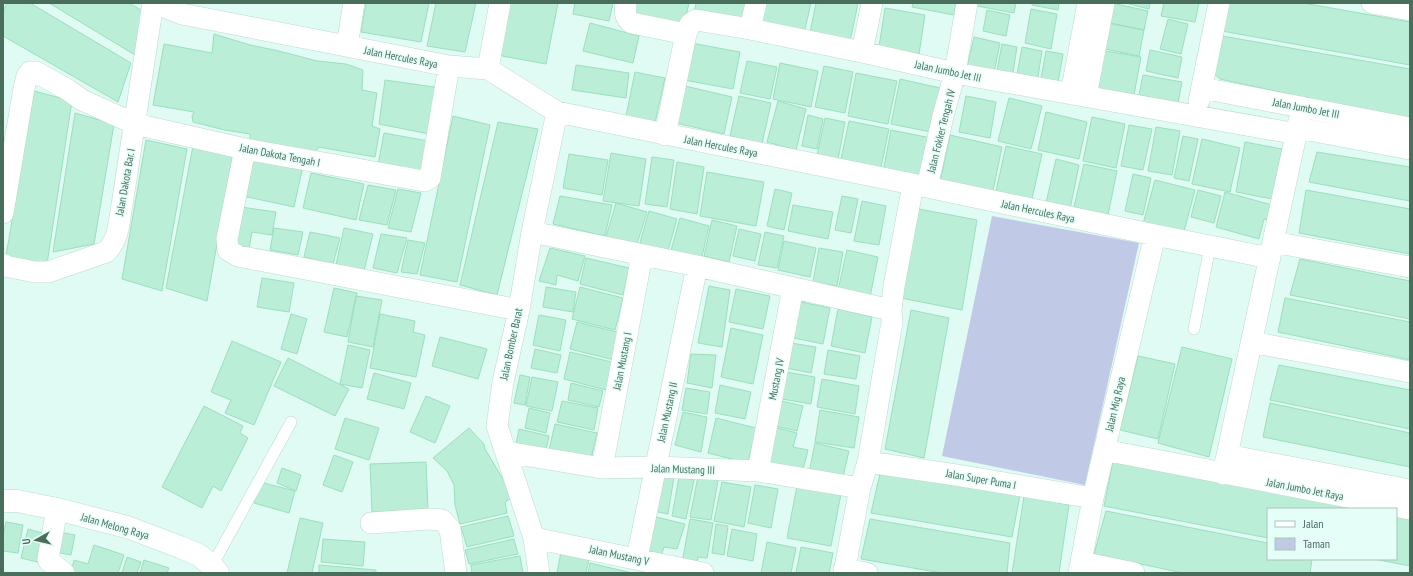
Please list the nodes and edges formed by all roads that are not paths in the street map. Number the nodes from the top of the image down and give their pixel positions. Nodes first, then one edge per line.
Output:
1 (154, 3) edge
2 (354, 3) edge
3 (500, 3) edge
4 (626, 3) edge
5 (756, 3) edge
6 (872, 3) edge
7 (966, 3) edge
8 (1088, 3) edge
9 (1104, 3) edge
10 (1219, 3) edge
11 (1372, 3) edge
12 (183, 9) edge
13 (1410, 10) edge
14 (750, 29) junction
15 (686, 34) junction
16 (347, 46) junction
17 (862, 52) junction
18 (449, 66) junction
19 (488, 69) junction
20 (955, 73) junction
21 (1202, 88) junction
22 (1078, 95) junction
23 (1302, 107) junction
24 (557, 112) junction
25 (1196, 115) junction
26 (135, 124) junction
27 (1410, 128) edge
28 (1297, 131) junction
29 (665, 135) junction
30 (1410, 148) edge
31 (245, 149) junction
32 (920, 186) junction
33 (3, 213) edge
34 (532, 232) junction
35 (1155, 235) junction
36 (1210, 246) junction
37 (1271, 250) junction
38 (642, 255) junction
39 (3, 264) edge
40 (697, 266) junction
41 (1410, 267) edge
42 (793, 288) junction
43 (519, 310) junction
44 (891, 310) junction
45 (1194, 329) dead end
46 (1251, 342) junction
47 (1410, 372) edge
48 (291, 422) dead end
49 (1104, 450) junction
50 (506, 452) junction
51 (868, 462) junction
52 (1225, 464) junction
53 (656, 467) junction
54 (602, 468) junction
55 (758, 471) junction
56 (860, 488) junction
57 (1410, 490) edge
58 (1093, 498) junction
59 (3, 501) edge
60 (57, 509) junction
61 (1410, 509) edge
62 (371, 523) dead end
63 (534, 538) junction
64 (636, 558) junction
65 (1080, 568) edge
66 (215, 569) edge
67 (844, 571) edge
68 (64, 573) edge
69 (456, 573) edge
70 (539, 573) edge
71 (703, 573) edge
72 (867, 573) edge
73 (1134, 573) edge

1 - 12 street, Jalan Hercules Raya
1 - 26 street, Jalan Dakota Bar. I
2 - 16 street
3 - 19 street
4 - 15 street
5 - 14 street
6 - 17 street
7 - 20 street, Jalan Fokker Tengah IV
8 - 22 street
9 - 22 street
10 - 21 street
11 - 13 street
12 - 16 street, Jalan Hercules Raya
14 - 15 street, Jalan Jumbo Jet III
14 - 17 street, Jalan Jumbo Jet III
15 - 29 street
16 - 18 street, Jalan Hercules Raya
17 - 20 street, Jalan Jumbo Jet III
18 - 19 street, Jalan Hercules Raya
18 - 31 street, Jalan Dakota Tengah I
19 - 24 street, Jalan Hercules Raya
20 - 22 street, Jalan Jumbo Jet III
20 - 32 street, Jalan Fokker Tengah IV
21 - 23 street, Jalan Jumbo Jet III
21 - 25 street
22 - 25 street, Jalan Jumbo Jet III
23 - 27 street, Jalan Jumbo Jet III
23 - 28 street
24 - 29 street, Jalan Hercules Raya
24 - 34 street, Jalan Bomber Barat
25 - 28 street, Jalan Jumbo Jet III
26 - 31 street, Jalan Dakota Tengah I
26 - 33 street, Jalan Dakota Tengah I
26 - 39 street, Jalan Dakota Bar. I
28 - 30 street, Jalan Jumbo Jet III
28 - 37 street
29 - 32 street, Jalan Hercules Raya
31 - 43 street
32 - 35 street, Jalan Hercules Raya
32 - 44 street, Jalan Fokker Tengah IV
34 - 38 street
34 - 43 street, Jalan Bomber Barat
35 - 36 street, Jalan Hercules Raya
35 - 49 street, Jalan Mig Raya
36 - 37 street, Jalan Hercules Raya
36 - 45 lane
37 - 41 street, Jalan Hercules Raya
37 - 46 street
38 - 40 street
38 - 54 street, Jalan Mustang I
40 - 42 street
40 - 53 street, Jalan Mustang II
42 - 44 street
42 - 55 street, Mustang IV
43 - 50 street, Jalan Bomber Barat
44 - 51 street, Jalan Fokker Tengah IV
46 - 47 street
46 - 52 street
48 - 66 lane
49 - 52 street
49 - 58 street, Jalan Mig Raya
50 - 54 street, Jalan Mustang III
50 - 63 street, Jalan Bomber Barat
51 - 56 street, Jalan Fokker Tengah IV
51 - 58 street, Jalan Super Puma I
52 - 57 street, Jalan Jumbo Jet Raya
52 - 61 street, Jalan Jumbo Jet Raya
53 - 54 street, Jalan Mustang III
53 - 55 street, Jalan Mustang III
53 - 64 street, Jalan Mustang II
55 - 56 street, Jalan Mustang III
56 - 67 street, Jalan Fokker Tengah IV
58 - 65 street, Jalan Mig Raya
59 - 60 main road, Jalan Melong Raya
60 - 66 main road, Jalan Melong Raya
60 - 68 street
62 - 69 street
63 - 64 street, Jalan Mustang V
63 - 70 street, Jalan Bomber Barat
64 - 71 street, Jalan Mustang V
65 - 73 street
67 - 72 street

